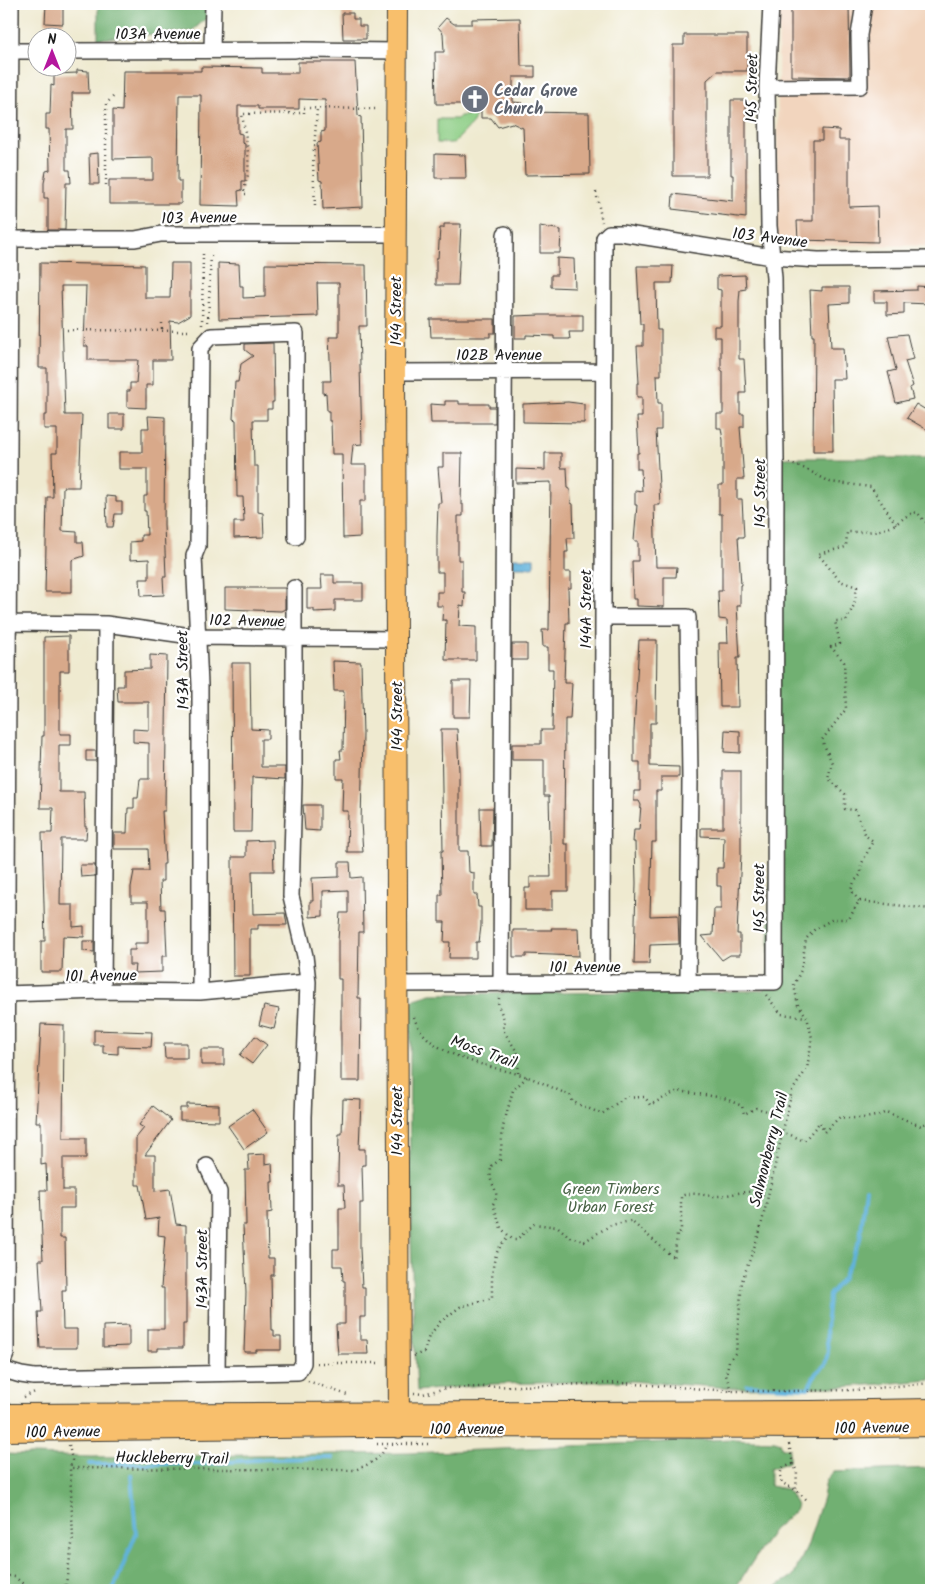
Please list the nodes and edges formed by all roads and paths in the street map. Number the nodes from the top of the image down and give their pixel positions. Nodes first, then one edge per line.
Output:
1 (11, 4) edge
2 (213, 4) edge
3 (397, 4) edge
4 (772, 4) edge
5 (864, 4) edge
6 (212, 50) junction
7 (7, 51) edge
8 (28, 51) edge
9 (78, 51) edge
10 (397, 51) junction
11 (768, 87) junction
12 (115, 95) dead end
13 (317, 108) junction
14 (377, 109) dead end
15 (106, 173) junction
16 (112, 173) dead end
17 (106, 185) dead end
18 (596, 192) dead end
19 (246, 194) dead end
20 (315, 206) dead end
21 (395, 234) junction
22 (505, 234) dead end
23 (606, 235) junction
24 (7, 239) edge
25 (203, 254) dead end
26 (210, 254) dead end
27 (772, 257) junction
28 (931, 259) edge
29 (162, 323) dead end
30 (202, 325) dead end
31 (208, 326) dead end
32 (67, 330) dead end
33 (162, 331) junction
34 (191, 331) dead end
35 (505, 371) junction
36 (603, 371) junction
37 (395, 372) junction
38 (776, 459) junction
39 (896, 524) junction
40 (931, 525) edge
41 (296, 537) dead end
42 (294, 588) dead end
43 (602, 617) junction
44 (9, 622) junction
45 (106, 624) junction
46 (198, 637) junction
47 (294, 638) junction
48 (396, 639) junction
49 (5, 802) edge
50 (859, 901) junction
51 (931, 909) edge
52 (308, 982) junction
53 (752, 982) junction
54 (775, 982) joint
55 (688, 983) junction
56 (396, 984) junction
57 (501, 984) junction
58 (602, 984) junction
59 (103, 991) junction
60 (200, 992) junction
61 (6, 994) edge
62 (414, 1009) dead end
63 (807, 1017) junction
64 (518, 1075) junction
65 (527, 1077) junction
66 (791, 1097) junction
67 (931, 1120) edge
68 (782, 1131) junction
69 (207, 1166) dead end
70 (5, 1186) edge
71 (766, 1197) junction
72 (509, 1237) junction
73 (414, 1356) dead end
74 (4, 1359) edge
75 (380, 1362) dead end
76 (313, 1363) dead end
77 (4, 1370) edge
78 (218, 1374) junction
79 (931, 1383) edge
80 (731, 1391) junction
81 (410, 1393) dead end
82 (931, 1409) edge
83 (4, 1414) edge
84 (399, 1420) junction
85 (931, 1426) edge
86 (4, 1431) edge
87 (787, 1440) dead end
88 (69, 1444) dead end
89 (386, 1445) dead end
90 (793, 1464) junction
91 (70, 1468) junction
92 (796, 1490) junction
93 (807, 1500) dead end
94 (4, 1575) edge
95 (30, 1590) edge
96 (65, 1590) edge

1 - 7 street
2 - 6 street
3 - 10 main road, 144 Street
4 - 11 street, 145 Street
5 - 11 street
6 - 9 street, 103A Avenue
6 - 10 street, 103A Avenue
7 - 8 street
7 - 24 street
10 - 21 main road, 144 Street
11 - 27 street, 145 Street
12 - 15 path
13 - 14 path
13 - 19 path
13 - 20 path
15 - 16 path
15 - 17 path
18 - 23 path
21 - 24 street, 103 Avenue
21 - 37 main road, 144 Street
22 - 35 street
23 - 27 street, 103 Avenue
23 - 36 street, 144A Street
24 - 44 street
25 - 30 path
26 - 31 path
27 - 28 street, 103 Avenue
27 - 38 street, 145 Street
29 - 33 path
32 - 33 path
33 - 34 path
35 - 36 street, 102B Avenue
35 - 37 street, 102B Avenue
35 - 57 street
36 - 43 street, 144A Street
37 - 48 main road, 144 Street
38 - 39 path
38 - 54 street, 145 Street
39 - 40 path
39 - 50 path
41 - 46 street, 143A Street
42 - 47 street
43 - 55 street
43 - 58 street, 144A Street
44 - 45 street, 102 Avenue
44 - 49 street
45 - 46 street, 102 Avenue
45 - 59 street
46 - 47 street, 102 Avenue
46 - 60 street, 143A Street
47 - 48 street, 102 Avenue
47 - 52 street
48 - 56 main road, 144 Street
49 - 61 street
50 - 51 path
50 - 63 path, Salmonberry Trail
52 - 60 street, 101 Avenue
52 - 78 street
53 - 54 street, 101 Avenue
53 - 55 street, 101 Avenue
53 - 63 path
55 - 58 street, 101 Avenue
56 - 57 street, 101 Avenue
56 - 84 main road, 144 Street
57 - 58 street, 101 Avenue
57 - 64 path
59 - 60 street, 101 Avenue
59 - 61 street, 101 Avenue
61 - 70 street
62 - 64 path, Moss Trail
63 - 66 path, Salmonberry Trail
64 - 65 path, Moss Trail
65 - 66 path, Moss Trail
65 - 72 path, Moss Trail
66 - 68 path, Salmonberry Trail
67 - 68 path
68 - 71 path, Salmonberry Trail
69 - 78 street, 143A Street
70 - 74 street
71 - 72 path
71 - 80 path, Salmonberry Trail
72 - 73 path
75 - 76 path
77 - 78 street
79 - 80 path
80 - 81 path
82 - 84 main road, 100 Avenue
83 - 84 main road, 100 Avenue
84 - 85 main road, 100 Avenue
84 - 86 main road, 100 Avenue
87 - 90 path
88 - 91 path
89 - 91 path, Huckleberry Trail
90 - 92 path
90 - 92 path
91 - 96 path
92 - 93 path
94 - 95 path

